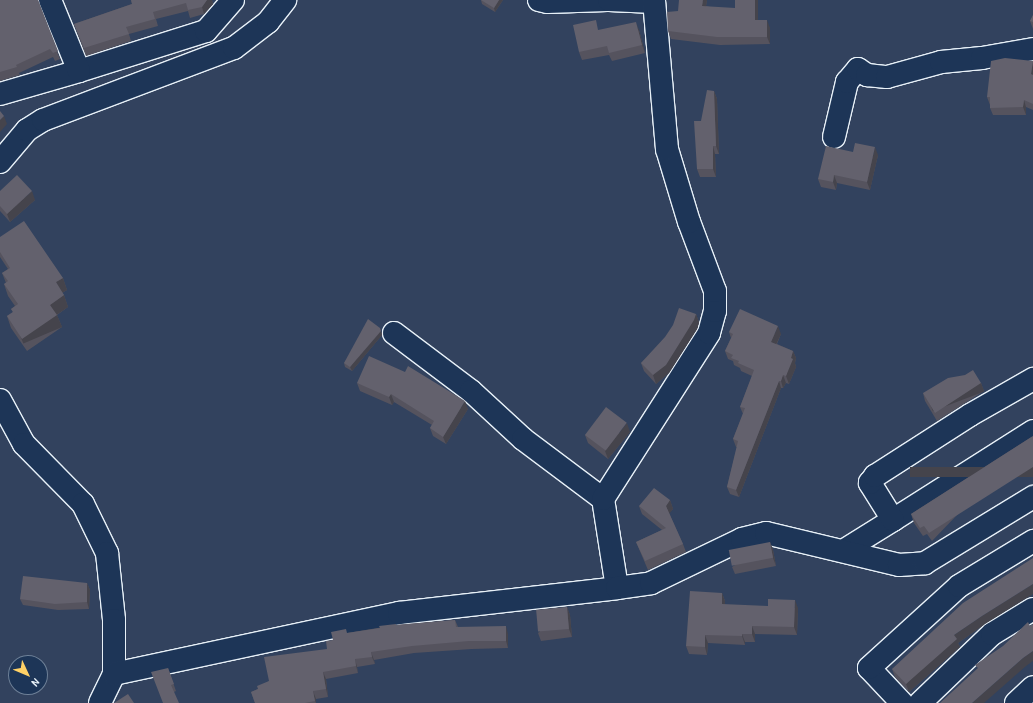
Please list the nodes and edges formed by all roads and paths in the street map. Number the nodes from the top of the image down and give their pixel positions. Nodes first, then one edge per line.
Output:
1 (50, 0) edge
2 (233, 0) edge
3 (285, 0) edge
4 (539, 0) edge
5 (608, 0) edge
6 (654, 1) edge
7 (1033, 49) edge
8 (84, 69) junction
9 (0, 94) edge
10 (101, 97) junction
11 (834, 137) dead end
12 (0, 162) edge
13 (394, 333) dead end
14 (1031, 384) edge
15 (0, 400) edge
16 (1033, 431) edge
17 (1033, 497) edge
18 (603, 499) junction
19 (893, 520) junction
20 (1033, 541) edge
21 (843, 551) junction
22 (617, 588) junction
23 (1033, 609) edge
24 (114, 674) junction
25 (1033, 687) edge
26 (100, 703) edge
27 (902, 703) edge
28 (920, 703) edge
29 (1016, 703) edge

1 - 8 street
2 - 8 street
3 - 10 street
4 - 5 street
5 - 6 street
6 - 18 street
7 - 11 street
8 - 9 street
8 - 10 street
10 - 12 street
13 - 18 street
14 - 19 street
15 - 24 street
16 - 19 street
17 - 21 street
18 - 22 street
19 - 21 street
20 - 27 street
21 - 22 street
22 - 24 street
23 - 28 street
24 - 26 street
25 - 29 street

